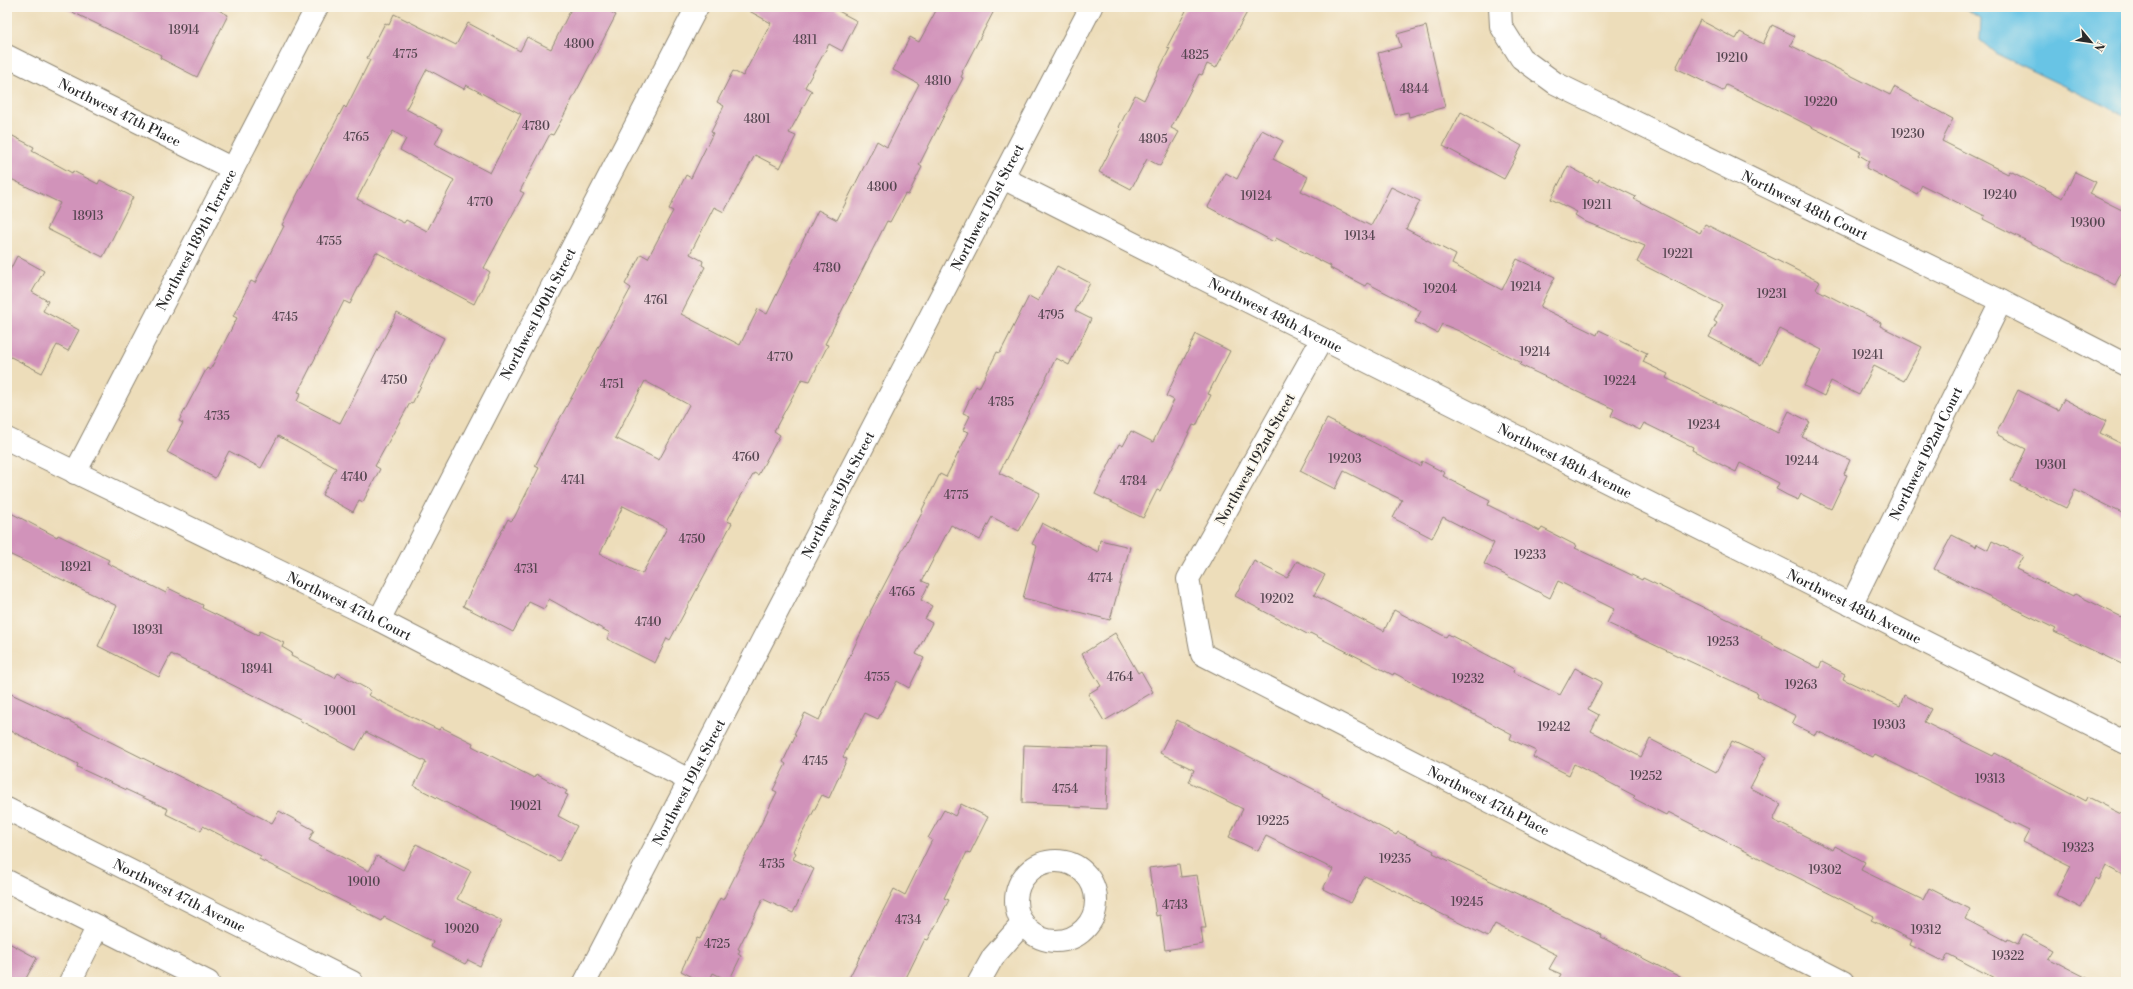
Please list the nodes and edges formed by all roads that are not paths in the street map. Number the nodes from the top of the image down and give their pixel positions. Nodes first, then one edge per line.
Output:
1 (317, 7) edge
2 (698, 7) edge
3 (1091, 7) edge
4 (1500, 17) edge
5 (7, 56) edge
6 (233, 169) junction
7 (1003, 178) junction
8 (2001, 301) junction
9 (1322, 339) junction
10 (2126, 365) edge
11 (7, 439) edge
12 (74, 472) junction
13 (1188, 579) joint
14 (1851, 605) junction
15 (379, 620) junction
16 (2126, 744) edge
17 (689, 780) junction
18 (7, 809) edge
19 (7, 881) edge
20 (1023, 923) dead end
21 (98, 926) junction
22 (70, 982) edge
23 (208, 982) edge
24 (352, 982) edge
25 (585, 982) edge
26 (979, 982) edge
27 (1843, 982) edge

1 - 6 street, Northwest 189th Terrace
2 - 15 street, Northwest 190th Street
3 - 7 street, Northwest 191st Street
4 - 8 street, Northwest 48th Court
5 - 6 street, Northwest 47th Place
6 - 12 street, Northwest 189th Terrace
7 - 9 street, Northwest 48th Avenue
7 - 17 street, Northwest 191st Street
8 - 10 street, Northwest 48th Court
8 - 14 street, Northwest 192nd Court
9 - 13 street, Northwest 192nd Street
9 - 14 street, Northwest 48th Avenue
11 - 12 street, Northwest 47th Court
12 - 15 street, Northwest 47th Court
13 - 27 street, Northwest 47th Place
14 - 16 street, Northwest 48th Avenue
15 - 17 street, Northwest 47th Court
17 - 25 street, Northwest 191st Street
18 - 24 street, Northwest 47th Avenue
19 - 21 street
20 - 26 street
21 - 22 street
21 - 23 street

